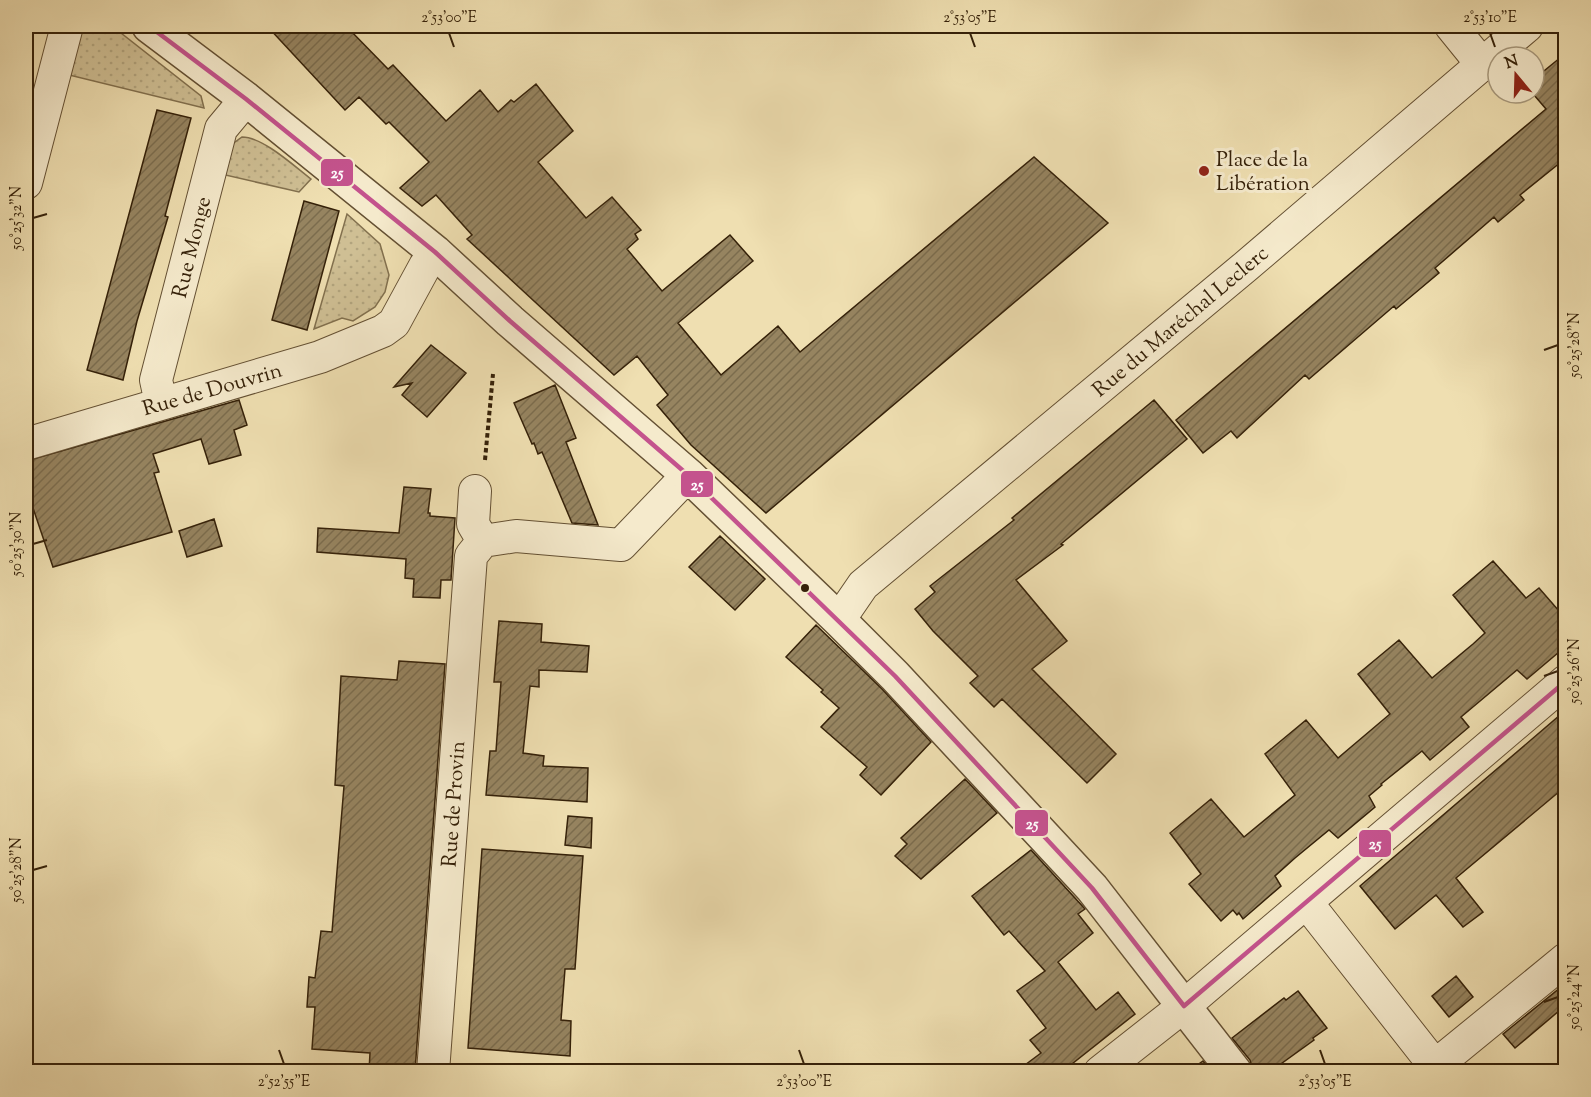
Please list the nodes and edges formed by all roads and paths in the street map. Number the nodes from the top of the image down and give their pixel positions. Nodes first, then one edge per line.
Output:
1 (67, 26) edge
2 (149, 26) edge
3 (1450, 26) edge
4 (1527, 26) edge
5 (1481, 63) junction
6 (246, 99) junction
7 (26, 183) edge
8 (435, 252) junction
9 (493, 374) dead end
10 (161, 403) junction
11 (26, 444) edge
12 (687, 475) junction
13 (475, 491) joint
14 (483, 541) junction
15 (839, 620) junction
16 (1566, 681) edge
17 (1306, 903) junction
18 (1566, 959) edge
19 (1184, 1006) junction
20 (433, 1071) edge
21 (1100, 1071) edge
22 (1235, 1071) edge

1 - 7 street
2 - 6 street
3 - 5 street
4 - 5 street, Rue du Maréchal Leclerc
5 - 15 street, Rue du Maréchal Leclerc
6 - 8 street
6 - 10 street, Rue Monge
8 - 10 street, Rue de Douvrin
8 - 12 street
9 - 13 path
10 - 11 street, Rue de Douvrin
12 - 14 street
12 - 15 street
13 - 14 street
14 - 20 street, Rue de Provin
15 - 19 street
16 - 17 street
17 - 18 street
17 - 19 street
19 - 21 street
19 - 22 street

